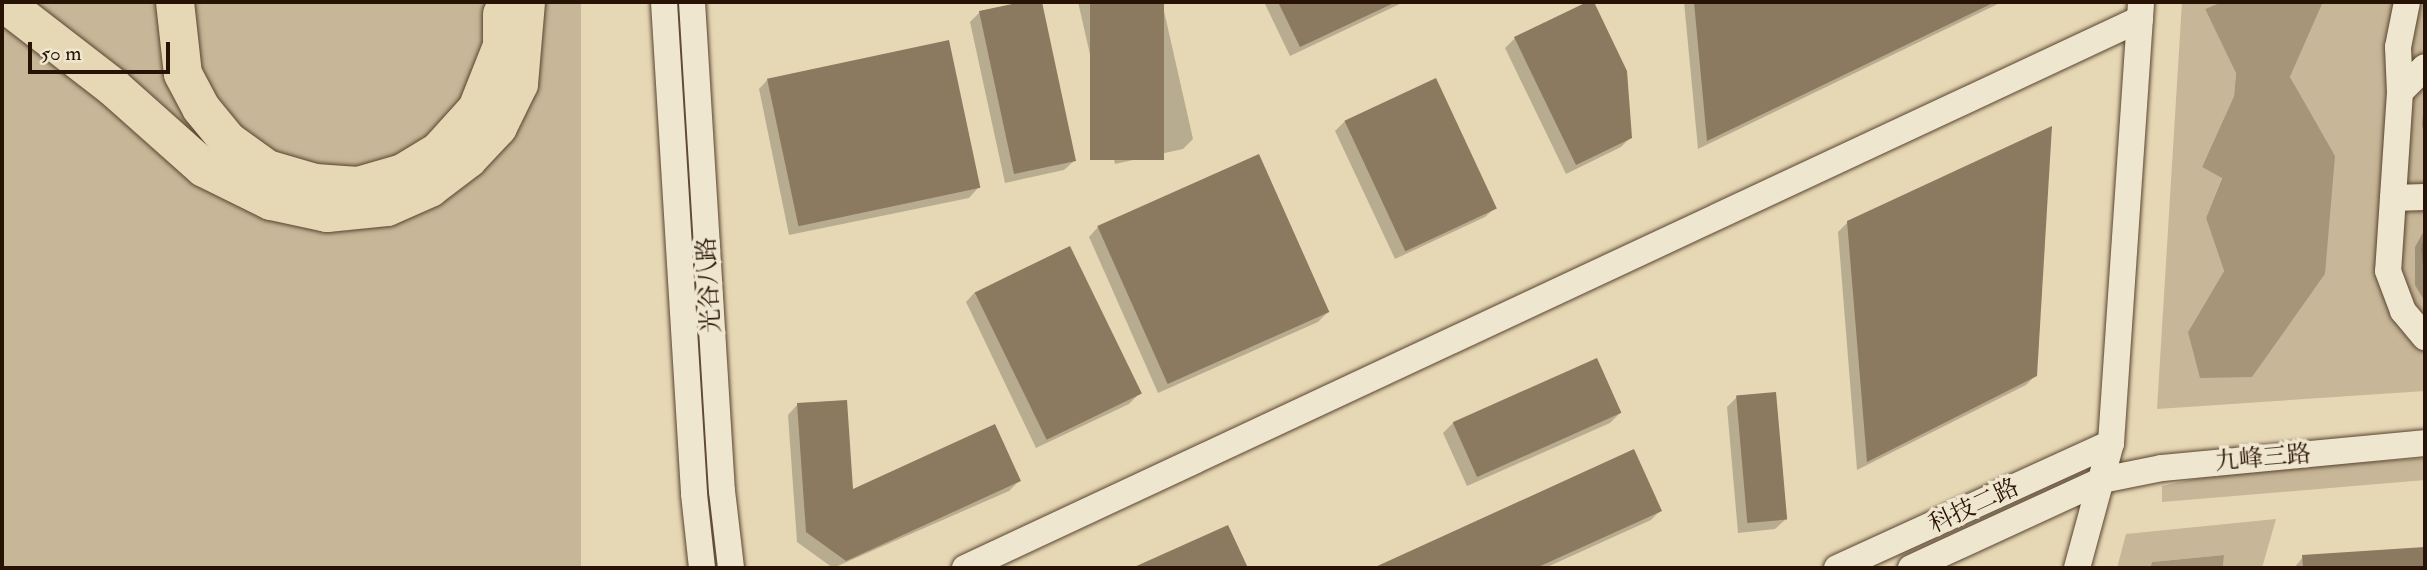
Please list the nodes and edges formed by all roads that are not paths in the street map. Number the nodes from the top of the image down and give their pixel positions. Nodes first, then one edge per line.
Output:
1 (3, 2) edge
2 (175, 2) edge
3 (502, 2) edge
4 (526, 2) edge
5 (664, 2) edge
6 (692, 2) edge
7 (2141, 10) edge
8 (2413, 11) edge
9 (2425, 67) edge
10 (2400, 92) junction
11 (2425, 197) edge
12 (2393, 198) junction
13 (2425, 337) edge
14 (2111, 443) junction
15 (2425, 443) edge
16 (2102, 480) junction
17 (702, 568) edge
18 (730, 568) edge
19 (965, 568) edge
20 (1837, 568) edge
21 (1911, 568) edge
22 (2077, 568) edge

1 - 4 highway
2 - 3 highway
5 - 17 street, 光谷八路
6 - 18 street, 光谷八路
7 - 14 street
7 - 19 street
8 - 10 street
9 - 10 street
10 - 12 street
11 - 12 street
12 - 13 street
14 - 16 street
14 - 20 street, 科技二路
15 - 16 street, 九峰三路
16 - 21 street, 科技二路
16 - 22 street

